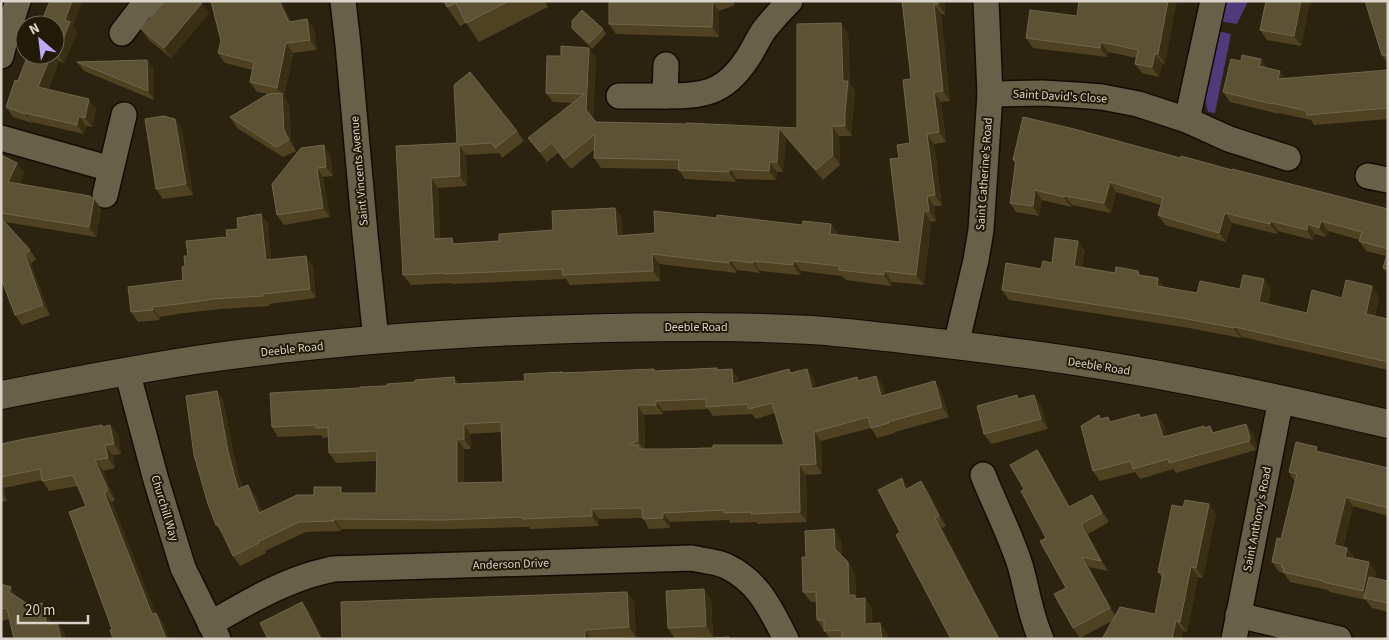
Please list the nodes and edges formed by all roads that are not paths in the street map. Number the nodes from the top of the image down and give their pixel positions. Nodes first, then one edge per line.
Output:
1 (18, 1) edge
2 (343, 1) edge
3 (790, 1) edge
4 (986, 1) edge
5 (1212, 1) edge
6 (146, 3) edge
7 (122, 33) dead end
8 (1, 56) edge
9 (666, 65) dead end
10 (990, 94) junction
11 (619, 96) dead end
12 (665, 96) junction
13 (124, 115) dead end
14 (1187, 120) junction
15 (1, 138) edge
16 (1288, 158) dead end
17 (112, 169) junction
18 (105, 195) dead end
19 (376, 340) junction
20 (956, 345) junction
21 (127, 371) junction
22 (1, 395) edge
23 (1281, 399) junction
24 (1388, 424) edge
25 (983, 475) dead end
26 (1236, 627) edge
27 (214, 631) edge
28 (786, 639) edge
29 (1041, 639) edge
30 (1339, 639) edge

1 - 8 street
2 - 19 street, Saint Vincents Avenue
3 - 12 street
4 - 10 street, Saint Catherine's Road
5 - 14 street
6 - 7 street
9 - 12 street
10 - 14 street, Saint David's Close
10 - 20 street, Saint Catherine's Road
11 - 12 street
13 - 17 street
14 - 16 street, Saint David's Close
15 - 17 street
17 - 18 street
19 - 20 street, Deeble Road
19 - 21 street, Deeble Road
20 - 23 street, Deeble Road
21 - 22 street, Deeble Road
21 - 27 street, Churchill Way
23 - 24 street, Deeble Road
23 - 26 street, Saint Anthony's Road
25 - 29 street
26 - 30 street
27 - 28 street, Anderson Drive

